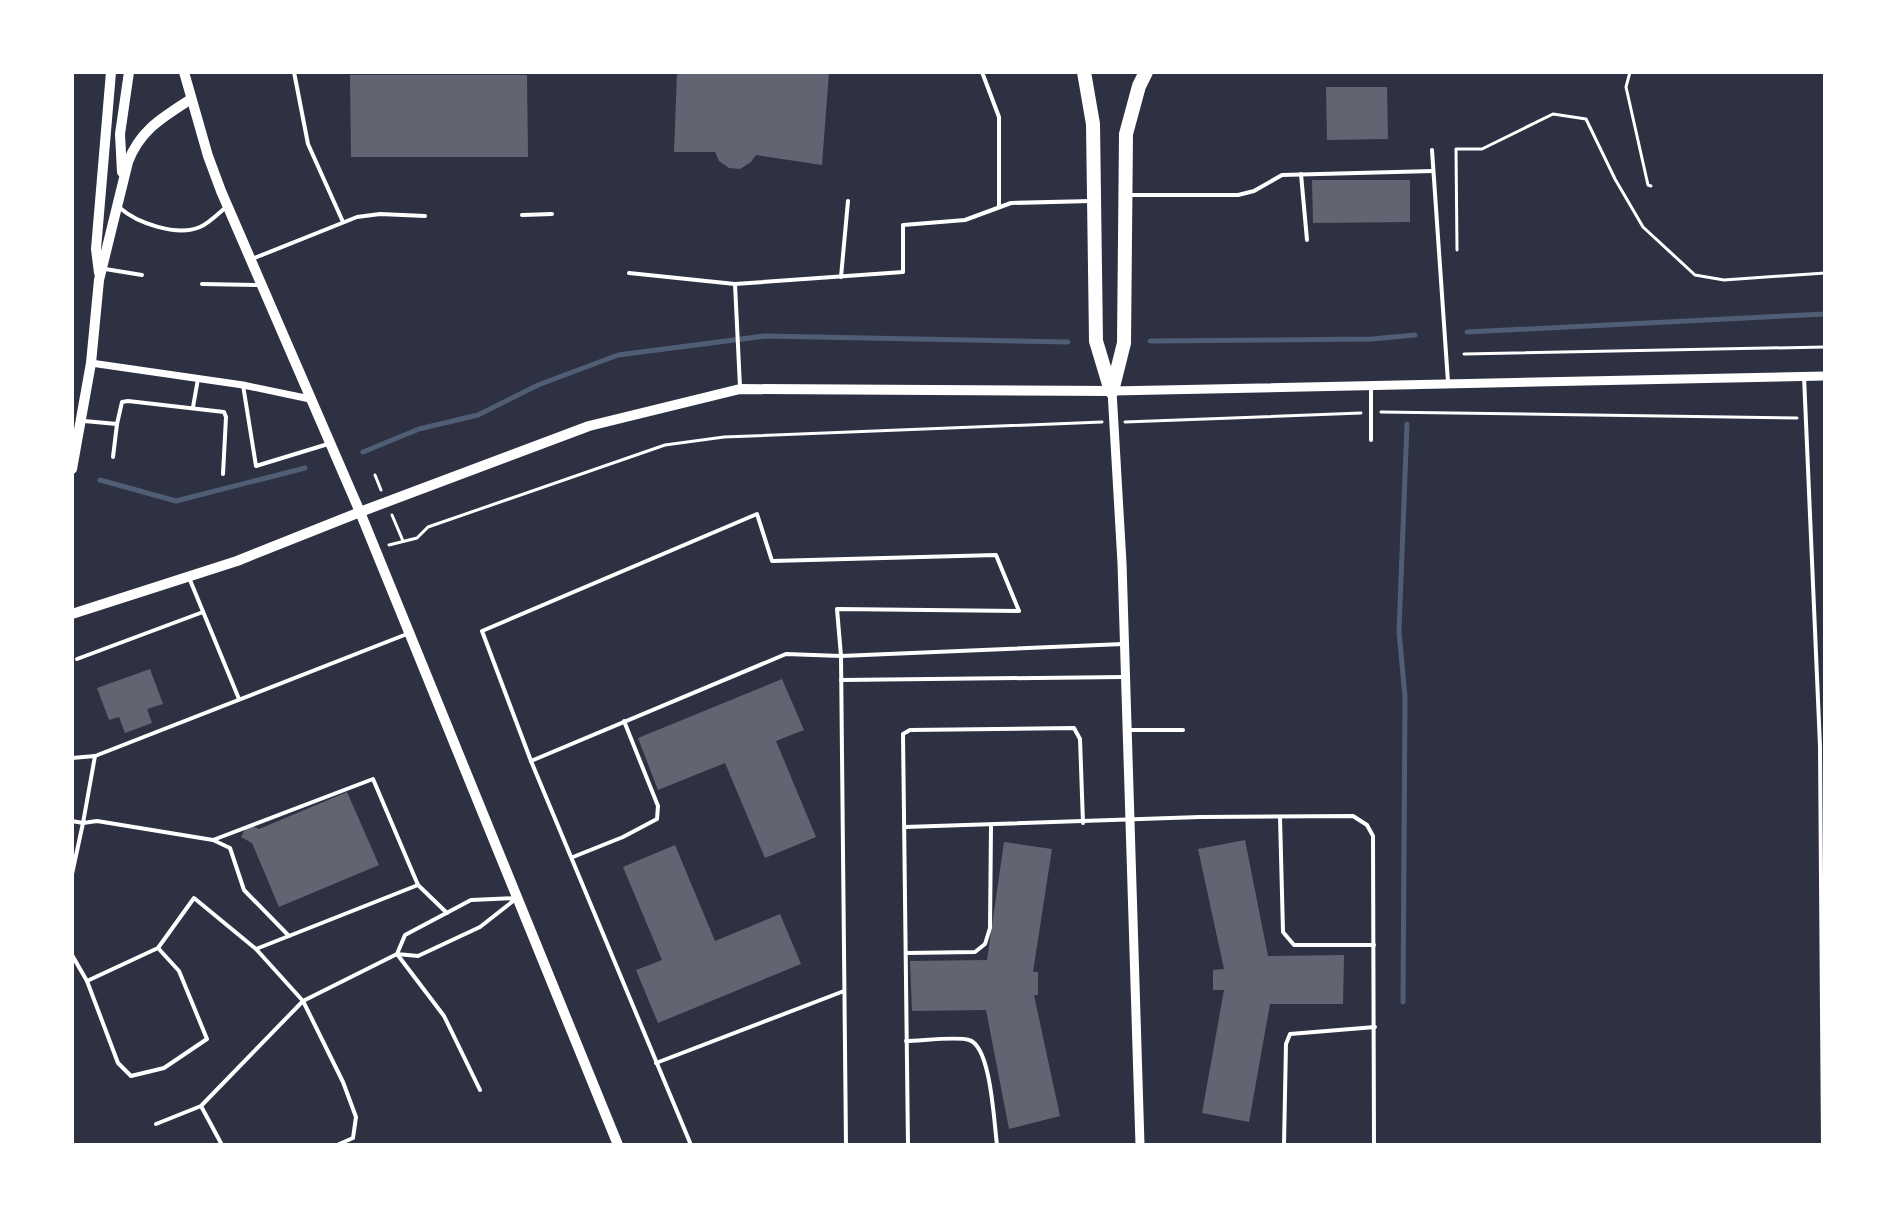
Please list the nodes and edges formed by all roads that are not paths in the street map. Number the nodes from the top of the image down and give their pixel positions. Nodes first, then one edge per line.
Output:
1 (129, 72) edge
2 (184, 72) edge
3 (294, 72) edge
4 (982, 72) edge
5 (1084, 72) edge
6 (1146, 72) edge
7 (108, 75) edge
8 (191, 99) junction
9 (1432, 150) dead end
10 (1433, 171) junction
11 (1301, 174) junction
12 (123, 182) junction
13 (1125, 195) junction
14 (848, 201) dead end
15 (1094, 201) junction
16 (117, 205) junction
17 (228, 206) junction
18 (999, 206) junction
19 (552, 214) dead end
20 (522, 215) dead end
21 (425, 216) dead end
22 (343, 222) junction
23 (1307, 240) dead end
24 (252, 259) junction
25 (629, 273) dead end
26 (101, 274) junction
27 (142, 275) dead end
28 (841, 277) junction
29 (202, 284) dead end
30 (262, 284) junction
31 (735, 284) junction
32 (91, 363) junction
33 (1804, 376) junction
34 (1825, 376) edge
35 (198, 379) junction
36 (1448, 384) junction
37 (243, 385) junction
38 (1371, 386) junction
39 (740, 389) junction
40 (1112, 391) junction
41 (310, 399) junction
42 (193, 407) junction
43 (82, 421) junction
44 (117, 424) junction
45 (1371, 440) dead end
46 (330, 444) junction
47 (113, 457) dead end
48 (72, 469) edge
49 (223, 474) dead end
50 (360, 512) junction
51 (188, 577) junction
52 (203, 612) junction
53 (72, 614) edge
54 (409, 633) junction
55 (1125, 644) junction
56 (841, 656) junction
57 (77, 659) dead end
58 (1126, 677) junction
59 (841, 680) junction
60 (239, 699) junction
61 (624, 721) junction
62 (1127, 730) junction
63 (1183, 730) dead end
64 (1822, 746) edge
65 (95, 756) junction
66 (72, 758) edge
67 (531, 761) junction
68 (1280, 817) junction
69 (1130, 820) junction
70 (72, 821) edge
71 (83, 823) junction
72 (1083, 823) junction
73 (991, 825) junction
74 (905, 827) junction
75 (213, 840) junction
76 (573, 857) junction
77 (72, 874) edge
78 (418, 885) junction
79 (517, 898) junction
80 (447, 913) junction
81 (289, 936) junction
82 (1374, 945) junction
83 (158, 948) junction
84 (256, 949) junction
85 (906, 953) junction
86 (397, 954) junction
87 (72, 955) edge
88 (87, 981) junction
89 (844, 991) junction
90 (303, 1001) junction
91 (1375, 1027) junction
92 (906, 1041) junction
93 (656, 1063) junction
94 (480, 1090) dead end
95 (1824, 1098) edge
96 (201, 1106) junction
97 (156, 1124) dead end
98 (222, 1145) edge
99 (337, 1145) edge
100 (618, 1145) edge
101 (691, 1145) edge
102 (846, 1145) edge
103 (908, 1145) edge
104 (997, 1145) edge
105 (1140, 1145) edge
106 (1284, 1145) edge
107 (1374, 1145) edge
108 (1823, 1145) edge

1 - 12 main road
2 - 8 main road
3 - 22 lane
4 - 18 lane
5 - 15 highway
6 - 13 highway
7 - 26 main road
8 - 12 main road
8 - 17 main road
9 - 10 lane
10 - 11 lane
10 - 36 lane
11 - 13 lane
11 - 23 lane
12 - 16 main road
13 - 40 highway
14 - 28 lane
15 - 18 lane
15 - 40 highway
16 - 17 lane
16 - 26 main road
17 - 24 main road
18 - 28 lane
19 - 20 lane
21 - 22 lane
22 - 24 lane
24 - 30 main road
25 - 31 lane
26 - 27 lane
26 - 32 main road
28 - 31 lane
29 - 30 lane
30 - 41 main road
31 - 39 lane
32 - 35 street
32 - 43 main road
33 - 34 street
33 - 36 street
33 - 64 lane
35 - 37 street
35 - 42 lane
36 - 38 street
37 - 41 street
37 - 46 lane
38 - 40 street
38 - 45 lane
39 - 40 main road
39 - 50 main road
40 - 55 street
41 - 46 main road
42 - 44 lane
42 - 49 lane
43 - 44 lane
43 - 48 main road
44 - 47 lane
46 - 50 main road
50 - 51 main road
50 - 54 main road
51 - 52 lane
51 - 53 main road
52 - 57 lane
52 - 60 lane
54 - 60 lane
54 - 79 main road
55 - 56 lane
55 - 58 street
56 - 59 lane
56 - 61 lane
56 - 67 lane
58 - 59 lane
58 - 62 street
59 - 89 lane
60 - 65 lane
61 - 67 lane
61 - 76 lane
62 - 63 lane
62 - 69 street
64 - 95 lane
65 - 66 lane
65 - 71 lane
67 - 76 lane
68 - 69 lane
68 - 82 lane
68 - 82 lane
69 - 72 lane
69 - 105 street
70 - 71 lane
71 - 75 lane
71 - 77 lane
72 - 73 lane
72 - 74 lane
73 - 74 lane
73 - 85 lane
74 - 85 lane
75 - 78 lane
75 - 81 lane
76 - 93 lane
78 - 80 lane
78 - 81 lane
79 - 80 lane
79 - 86 lane
79 - 100 main road
80 - 86 lane
81 - 84 lane
82 - 91 lane
83 - 84 lane
83 - 88 lane
83 - 88 lane
84 - 90 lane
85 - 92 lane
86 - 90 lane
86 - 94 lane
87 - 88 lane
89 - 93 lane
89 - 102 lane
90 - 96 lane
90 - 99 lane
91 - 106 lane
91 - 107 lane
92 - 103 lane
92 - 104 lane
93 - 101 lane
95 - 108 lane
96 - 97 lane
96 - 98 lane

